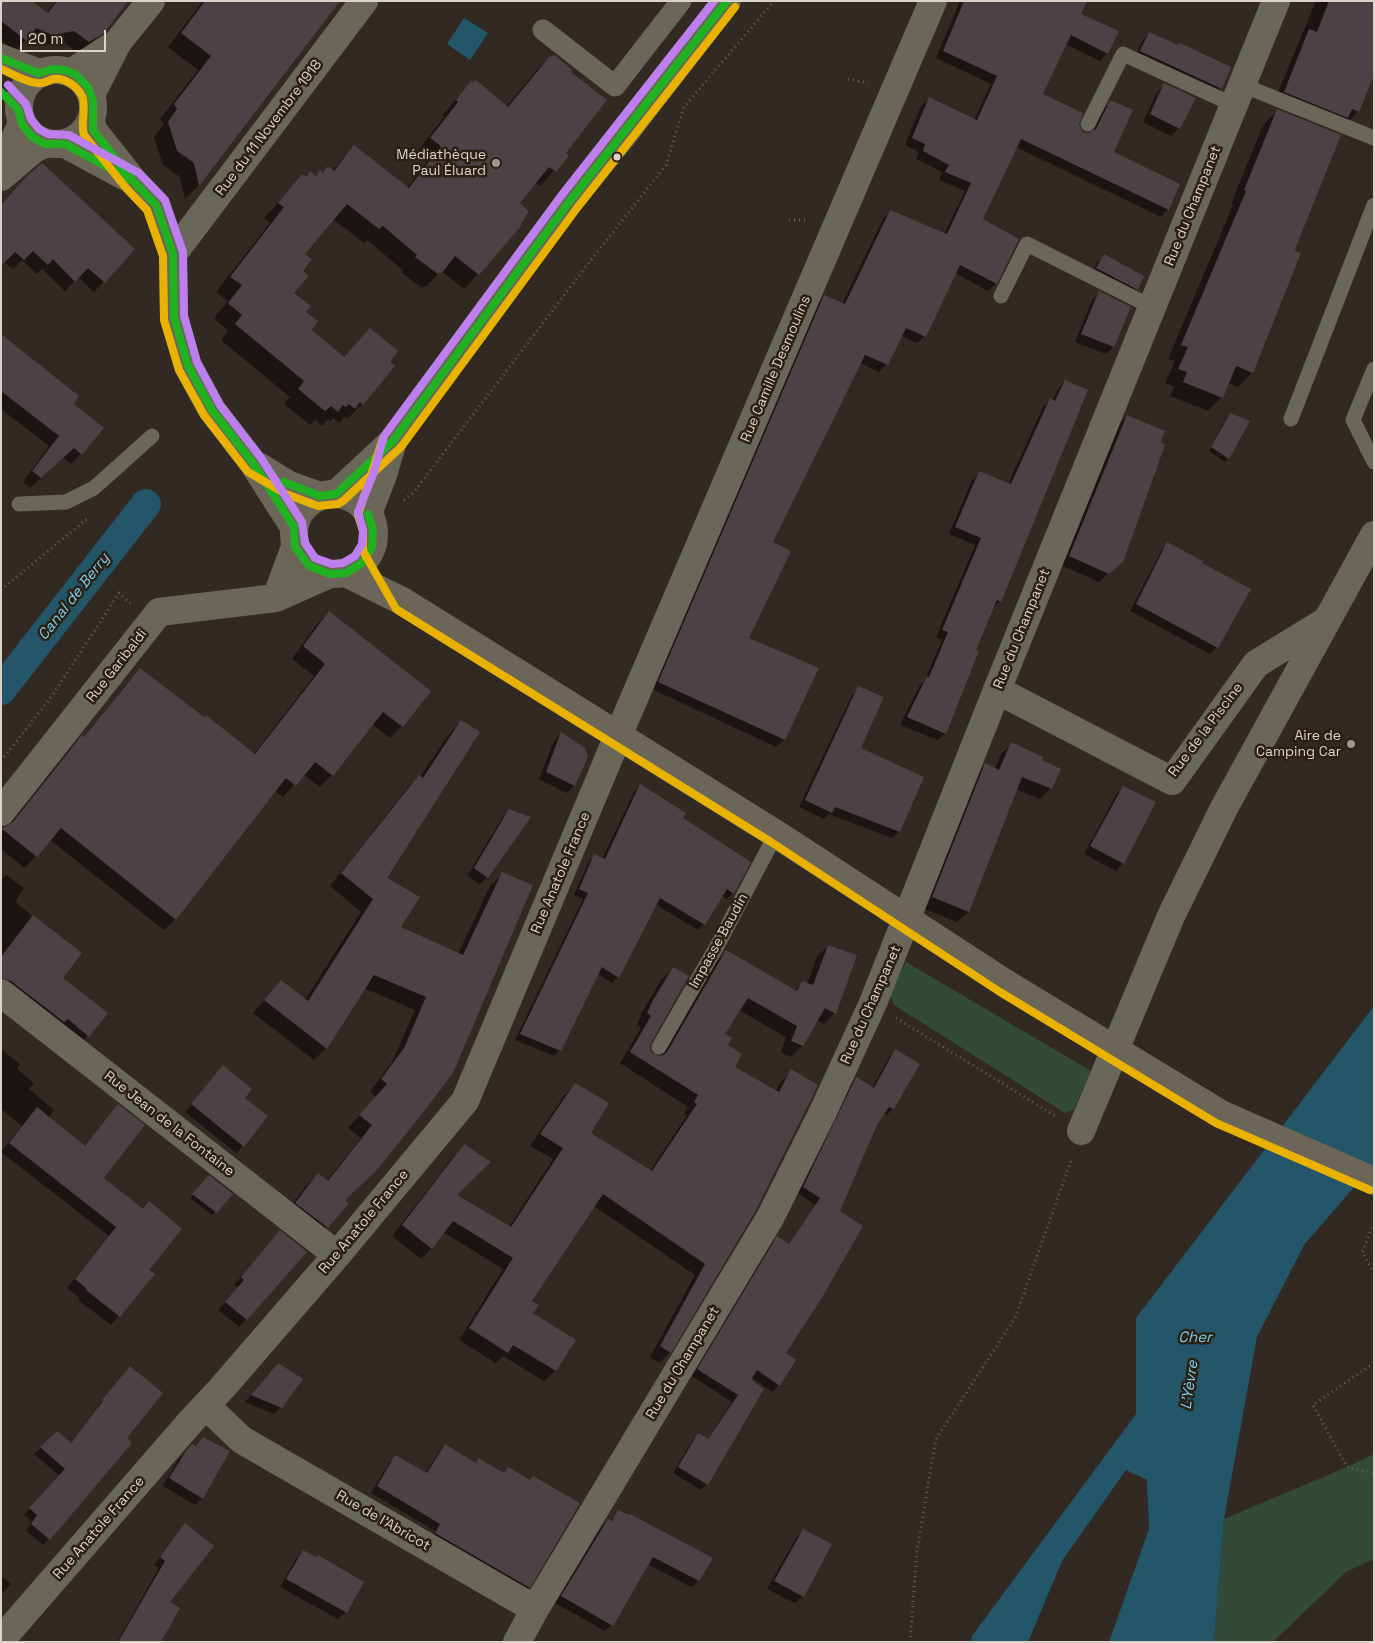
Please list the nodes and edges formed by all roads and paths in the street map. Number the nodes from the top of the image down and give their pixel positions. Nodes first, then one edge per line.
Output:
1 (151, 1) edge
2 (364, 1) edge
3 (681, 1) edge
4 (727, 1) edge
5 (774, 1) edge
6 (933, 1) edge
7 (1276, 1) edge
8 (543, 30) dead end
9 (118, 42) junction
10 (1, 58) edge
11 (72, 72) junction
12 (39, 73) junction
13 (92, 93) junction
14 (1238, 95) junction
15 (14, 109) edge
16 (91, 121) junction
17 (1088, 124) dead end
18 (1374, 138) edge
19 (55, 144) junction
20 (1, 166) edge
21 (1, 177) edge
22 (134, 182) junction
23 (1374, 205) edge
24 (173, 254) junction
25 (1001, 296) dead end
26 (1152, 307) junction
27 (1374, 369) edge
28 (1291, 419) dead end
29 (152, 436) dead end
30 (393, 441) junction
31 (1374, 462) edge
32 (253, 463) junction
33 (414, 492) dead end
34 (328, 495) junction
35 (19, 504) dead end
36 (368, 514) junction
37 (91, 516) dead end
38 (1374, 535) edge
39 (294, 537) junction
40 (372, 547) junction
41 (338, 574) junction
42 (1, 590) edge
43 (276, 598) junction
44 (402, 601) junction
45 (1327, 621) junction
46 (151, 622) junction
47 (997, 690) junction
48 (618, 736) junction
49 (1, 761) edge
50 (1, 812) edge
51 (776, 834) junction
52 (908, 919) junction
53 (1, 993) edge
54 (873, 1004) junction
55 (658, 1047) dead end
56 (1082, 1131) junction
57 (1374, 1181) edge
58 (1374, 1222) edge
59 (336, 1255) junction
60 (1374, 1273) edge
61 (1374, 1362) edge
62 (206, 1406) junction
63 (1374, 1473) edge
64 (535, 1609) junction
65 (1, 1640) edge
66 (516, 1642) edge
67 (910, 1642) edge

1 - 9 street
2 - 24 street, Rue du 11 Novembre 1918
3 - 8 street
4 - 30 street
5 - 33 path
6 - 48 street, Rue Camille Desmoulins
7 - 14 street, Rue du Champanet
9 - 11 street
9 - 13 street
10 - 12 main road
11 - 12 main road
11 - 13 main road
12 - 15 main road
13 - 16 main road
14 - 17 lane
14 - 18 lane
14 - 26 street, Rue du Champanet
15 - 19 main road
15 - 20 street
16 - 19 main road
16 - 22 main road
19 - 21 street
19 - 22 main road
22 - 24 main road
23 - 28 lane
24 - 32 main road
25 - 26 lane
26 - 47 street, Rue du Champanet
27 - 31 lane
29 - 35 lane
30 - 34 street
30 - 36 street
32 - 34 main road
32 - 39 main road
34 - 36 main road
34 - 39 main road
36 - 40 main road
37 - 42 path
38 - 45 street
39 - 41 main road
39 - 43 street
40 - 41 main road
40 - 44 main road
41 - 43 street, Rue Garibaldi
41 - 44 main road
43 - 46 street, Rue Garibaldi
44 - 48 main road
45 - 47 street, Rue de la Piscine
45 - 56 street
46 - 49 path
46 - 50 street, Rue Garibaldi
47 - 52 street, Rue du Champanet
48 - 51 main road
48 - 59 street, Rue Anatole France
51 - 52 main road
51 - 55 lane, Impasse Baudin
52 - 54 street, Rue du Champanet
52 - 57 main road, bridge
53 - 59 street, Rue Jean de la Fontaine
54 - 56 path
54 - 64 street, Rue du Champanet
56 - 67 path
58 - 60 path
59 - 62 street, Rue Anatole France
61 - 63 path
62 - 64 street, Rue de l'Abricot
62 - 65 street, Rue Anatole France
64 - 66 street

